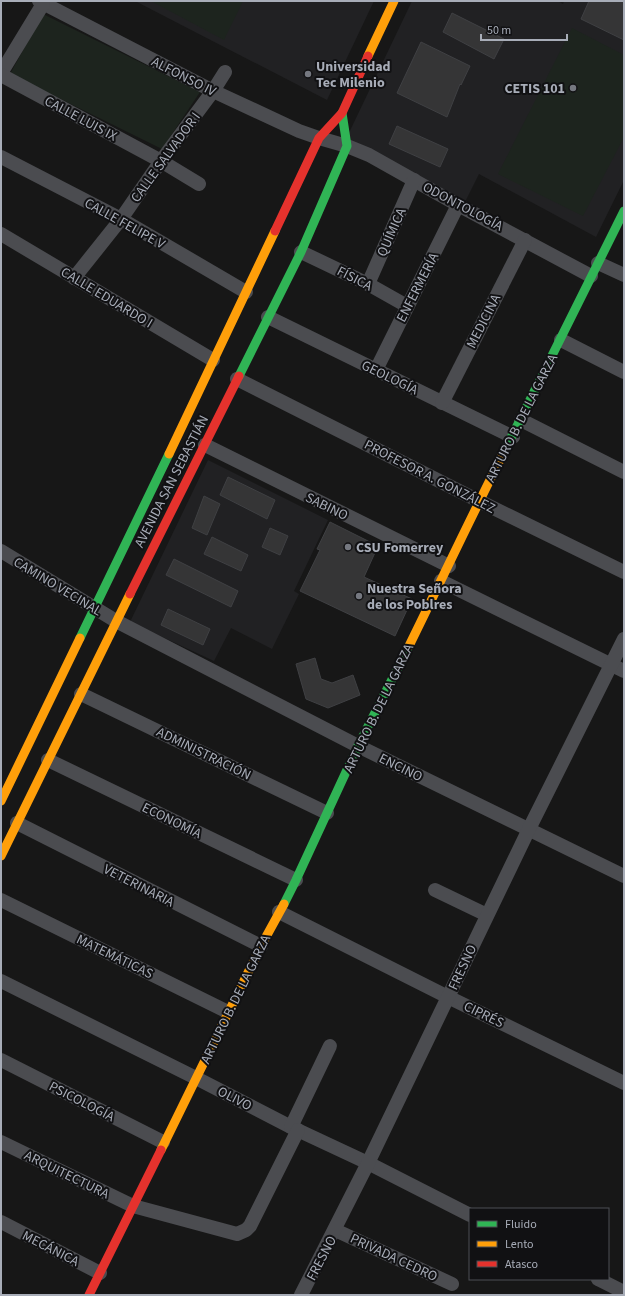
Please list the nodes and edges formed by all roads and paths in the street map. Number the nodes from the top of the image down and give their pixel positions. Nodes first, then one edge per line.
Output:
1 (394, 1) edge
2 (41, 2) edge
3 (225, 72) dead end
4 (1, 74) edge
5 (213, 91) junction
6 (342, 113) junction
7 (319, 138) junction
8 (332, 142) joint
9 (347, 146) junction
10 (1, 157) edge
11 (161, 161) junction
12 (414, 180) junction
13 (199, 184) dead end
14 (458, 205) junction
15 (624, 211) edge
16 (121, 219) junction
17 (1, 234) edge
18 (525, 240) junction
19 (301, 252) junction
20 (598, 263) junction
21 (624, 275) edge
22 (591, 276) junction
23 (74, 278) junction
24 (368, 284) junction
25 (246, 292) junction
26 (407, 306) junction
27 (268, 317) junction
28 (561, 340) junction
29 (213, 360) junction
30 (376, 370) junction
31 (624, 372) edge
32 (237, 379) junction
33 (442, 403) junction
34 (521, 420) junction
35 (513, 436) junction
36 (205, 445) junction
37 (624, 472) edge
38 (479, 501) junction
39 (1, 551) edge
40 (449, 566) junction
41 (624, 572) edge
42 (441, 581) junction
43 (94, 608) junction
44 (116, 621) junction
45 (624, 639) edge
46 (618, 668) edge
47 (81, 694) junction
48 (358, 746) junction
49 (48, 760) junction
50 (1, 801) edge
51 (327, 813) junction
52 (17, 823) junction
53 (529, 829) junction
54 (1, 856) edge
55 (624, 876) edge
56 (296, 880) junction
57 (435, 890) dead end
58 (1, 900) edge
59 (279, 912) junction
60 (486, 915) junction
61 (261, 946) junction
62 (1, 981) edge
63 (448, 997) junction
64 (228, 1012) junction
65 (330, 1046) dead end
66 (1, 1060) edge
67 (196, 1078) junction
68 (624, 1083) edge
69 (294, 1128) junction
70 (1, 1142) edge
71 (163, 1142) junction
72 (368, 1163) junction
73 (133, 1206) junction
74 (469, 1214) edge
75 (1, 1222) edge
76 (335, 1230) junction
77 (100, 1273) junction
78 (600, 1280) edge
79 (452, 1284) dead end
80 (624, 1292) edge
81 (89, 1295) edge
82 (301, 1295) edge

1 - 6 main road, AVENIDA SAN SEBASTIÁN
2 - 4 street
2 - 5 street, ALFONSO IV
3 - 5 street, CALLE SALVADOR I
4 - 11 street, CALLE LUIS IX
5 - 7 street, ALFONSO IV
5 - 11 street, CALLE SALVADOR I
6 - 7 main road, AVENIDA SAN SEBASTIÁN
6 - 9 main road
7 - 8 street, ALFONSO IV
7 - 25 main road, AVENIDA SAN SEBASTIÁN
8 - 9 street, ODONTOLOGÍA
9 - 12 street, ODONTOLOGÍA
9 - 19 main road, AVENIDA SAN SEBASTIÁN
10 - 16 street, CALLE FELIPE V
11 - 13 street, CALLE LUIS IX
11 - 16 street, CALLE SALVADOR I
12 - 14 street, ODONTOLOGÍA
12 - 24 street, QUÍMICA
14 - 18 street, ODONTOLOGÍA
14 - 26 street, ENFERMERÍA
15 - 20 main road, ARTURO B. DE LA GARZA
16 - 23 street, CALLE SALVADOR I
16 - 25 street, CALLE FELIPE V
17 - 23 street, CALLE EDUARDO I
18 - 22 street, ODONTOLOGÍA
18 - 33 street, MEDICINA
19 - 24 street, FÍSICA
19 - 27 main road, AVENIDA SAN SEBASTIÁN
20 - 21 street
20 - 22 main road, ARTURO B. DE LA GARZA
22 - 28 main road, ARTURO B. DE LA GARZA
23 - 29 street, CALLE EDUARDO I
24 - 26 street, FÍSICA
25 - 29 main road, AVENIDA SAN SEBASTIÁN
26 - 30 street, ENFERMERÍA
27 - 30 street, GEOLOGÍA
27 - 32 main road, AVENIDA SAN SEBASTIÁN
28 - 31 street
28 - 34 main road, ARTURO B. DE LA GARZA
29 - 43 main road, AVENIDA SAN SEBASTIÁN
30 - 33 street, GEOLOGÍA
32 - 36 main road, AVENIDA SAN SEBASTIÁN
32 - 38 street, PROFESOR A. GONZÁLEZ
33 - 35 street, GEOLOGÍA
34 - 35 main road, ARTURO B. DE LA GARZA
34 - 37 street
35 - 38 main road, ARTURO B. DE LA GARZA
36 - 40 street, SABINO
36 - 44 main road, AVENIDA SAN SEBASTIÁN
38 - 40 main road, ARTURO B. DE LA GARZA
38 - 41 street, PROFESOR A. GONZÁLEZ
39 - 43 street, CAMINO VECINAL
40 - 42 main road, ARTURO B. DE LA GARZA
42 - 46 street
42 - 48 main road, ARTURO B. DE LA GARZA
43 - 44 street, CAMINO VECINAL
43 - 50 main road, AVENIDA SAN SEBASTIÁN
44 - 47 main road, AVENIDA SAN SEBASTIÁN
44 - 48 street, ENCINO
45 - 46 street, FRESNO
46 - 53 street, FRESNO
47 - 49 main road, AVENIDA SAN SEBASTIÁN
47 - 51 street, ADMINISTRACIÓN
48 - 51 main road, ARTURO B. DE LA GARZA
48 - 53 street, ENCINO
49 - 52 main road, AVENIDA SAN SEBASTIÁN
49 - 56 street, ECONOMÍA
51 - 56 main road, ARTURO B. DE LA GARZA
52 - 54 main road, AVENIDA SAN SEBASTIÁN
52 - 61 street, VETERINARIA
53 - 55 street, ENCINO
53 - 60 street, FRESNO
56 - 59 main road, ARTURO B. DE LA GARZA
57 - 60 street
58 - 64 street, MATEMÁTICAS
59 - 61 main road, ARTURO B. DE LA GARZA
59 - 63 street, CIPRÉS
60 - 63 street, FRESNO
61 - 64 main road, ARTURO B. DE LA GARZA
62 - 67 street, OLIVO
63 - 68 street, CIPRÉS
63 - 72 street, FRESNO
64 - 67 main road, ARTURO B. DE LA GARZA
65 - 69 street
66 - 71 street, PSICOLOGÍA
67 - 69 street, OLIVO
67 - 71 main road, ARTURO B. DE LA GARZA
69 - 72 street, OLIVO
69 - 73 street
70 - 73 street, ARQUITECTURA
71 - 73 main road, ARTURO B. DE LA GARZA
72 - 74 street, OLIVO
72 - 76 street, FRESNO
73 - 77 main road, ARTURO B. DE LA GARZA
75 - 77 street, MECÁNICA
76 - 79 street, PRIVADA CEDRO
76 - 82 street, FRESNO
77 - 81 main road, ARTURO B. DE LA GARZA
78 - 80 street

